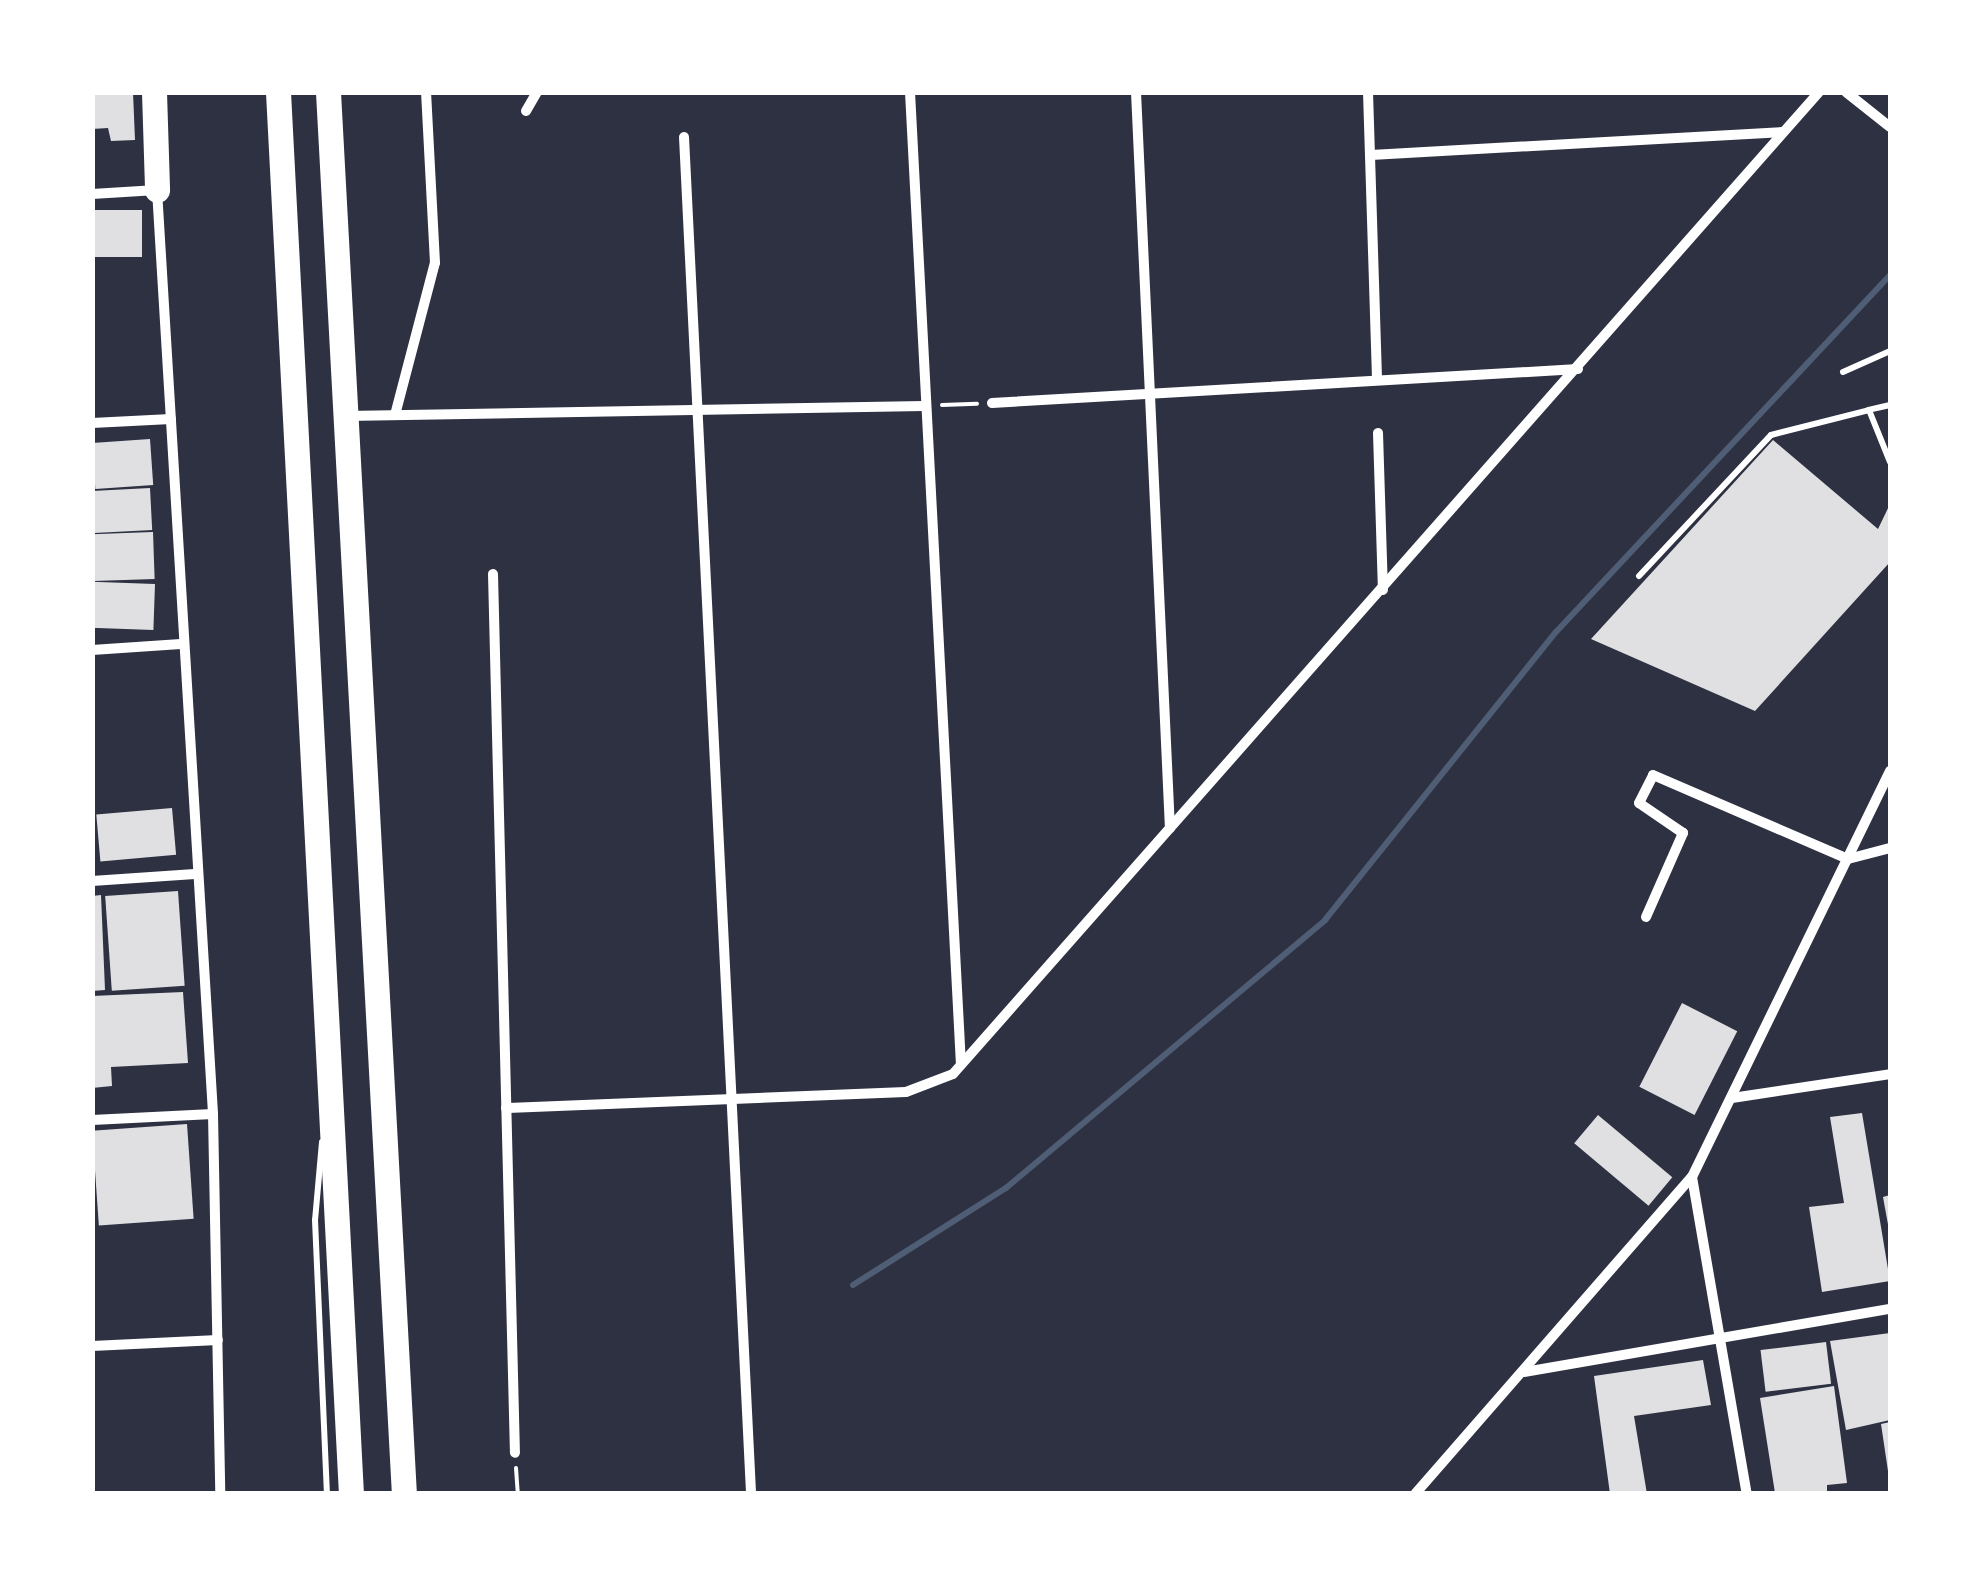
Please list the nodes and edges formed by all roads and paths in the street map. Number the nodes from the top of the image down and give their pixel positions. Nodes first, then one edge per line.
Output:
1 (154, 92) edge
2 (278, 92) edge
3 (328, 92) edge
4 (426, 92) edge
5 (537, 92) edge
6 (910, 92) edge
7 (1136, 92) edge
8 (1368, 92) edge
9 (1819, 92) edge
10 (1846, 92) edge
11 (1890, 107) edge
12 (526, 111) dead end
13 (1880, 118) junction
14 (1890, 127) edge
15 (1783, 132) junction
16 (684, 137) dead end
17 (1372, 155) junction
18 (158, 190) junction
19 (92, 194) edge
20 (1890, 352) edge
21 (1578, 369) junction
22 (1843, 372) dead end
23 (1378, 380) junction
24 (1152, 396) junction
25 (992, 403) joint
26 (1890, 405) edge
27 (924, 406) junction
28 (1868, 410) junction
29 (699, 414) junction
30 (395, 415) junction
31 (344, 416) junction
32 (171, 419) junction
33 (92, 423) edge
34 (1378, 434) dead end
35 (1890, 462) edge
36 (493, 574) dead end
37 (1638, 576) dead end
38 (1384, 590) junction
39 (181, 644) junction
40 (92, 650) edge
41 (1890, 771) edge
42 (1170, 829) junction
43 (1890, 848) edge
44 (1848, 859) junction
45 (195, 874) junction
46 (92, 881) edge
47 (1646, 917) dead end
48 (961, 1064) junction
49 (1890, 1074) edge
50 (332, 1092) junction
51 (731, 1098) junction
52 (1732, 1098) junction
53 (506, 1108) junction
54 (213, 1114) junction
55 (92, 1120) edge
56 (1692, 1177) junction
57 (1890, 1309) edge
58 (1724, 1336) junction
59 (218, 1340) junction
60 (92, 1346) edge
61 (1523, 1372) junction
62 (515, 1453) joint
63 (220, 1494) edge
64 (326, 1494) edge
65 (351, 1494) edge
66 (404, 1494) edge
67 (518, 1494) edge
68 (750, 1494) edge
69 (1415, 1494) edge
70 (1747, 1494) edge

1 - 18 highway
2 - 50 highway
3 - 31 highway
4 - 30 street
5 - 12 street
6 - 27 street
7 - 24 street
8 - 17 street
9 - 15 street
10 - 13 street
11 - 13 street
13 - 14 street
15 - 17 street
15 - 21 street
16 - 29 street
17 - 23 street
18 - 19 street
18 - 32 street
20 - 22 lane
21 - 23 street
21 - 38 street
23 - 24 street
24 - 25 street
24 - 42 street
25 - 27 path
26 - 28 lane
27 - 29 street
27 - 48 street
28 - 35 lane
28 - 37 lane
29 - 30 street
29 - 51 street
30 - 31 street
31 - 66 highway
32 - 33 street
32 - 39 street
34 - 38 street
36 - 53 street
38 - 42 street
39 - 40 street
39 - 45 street
41 - 44 street
42 - 48 street
43 - 44 street
44 - 47 street
44 - 52 street
45 - 46 street
45 - 54 street
48 - 51 street
49 - 52 street
50 - 64 lane
50 - 65 highway
51 - 53 street
51 - 68 street
52 - 56 street
53 - 62 street
54 - 55 street
54 - 59 street
56 - 58 street
56 - 61 street
57 - 58 street
58 - 61 street
58 - 70 street
59 - 60 street
59 - 63 street
61 - 69 street
62 - 67 path

